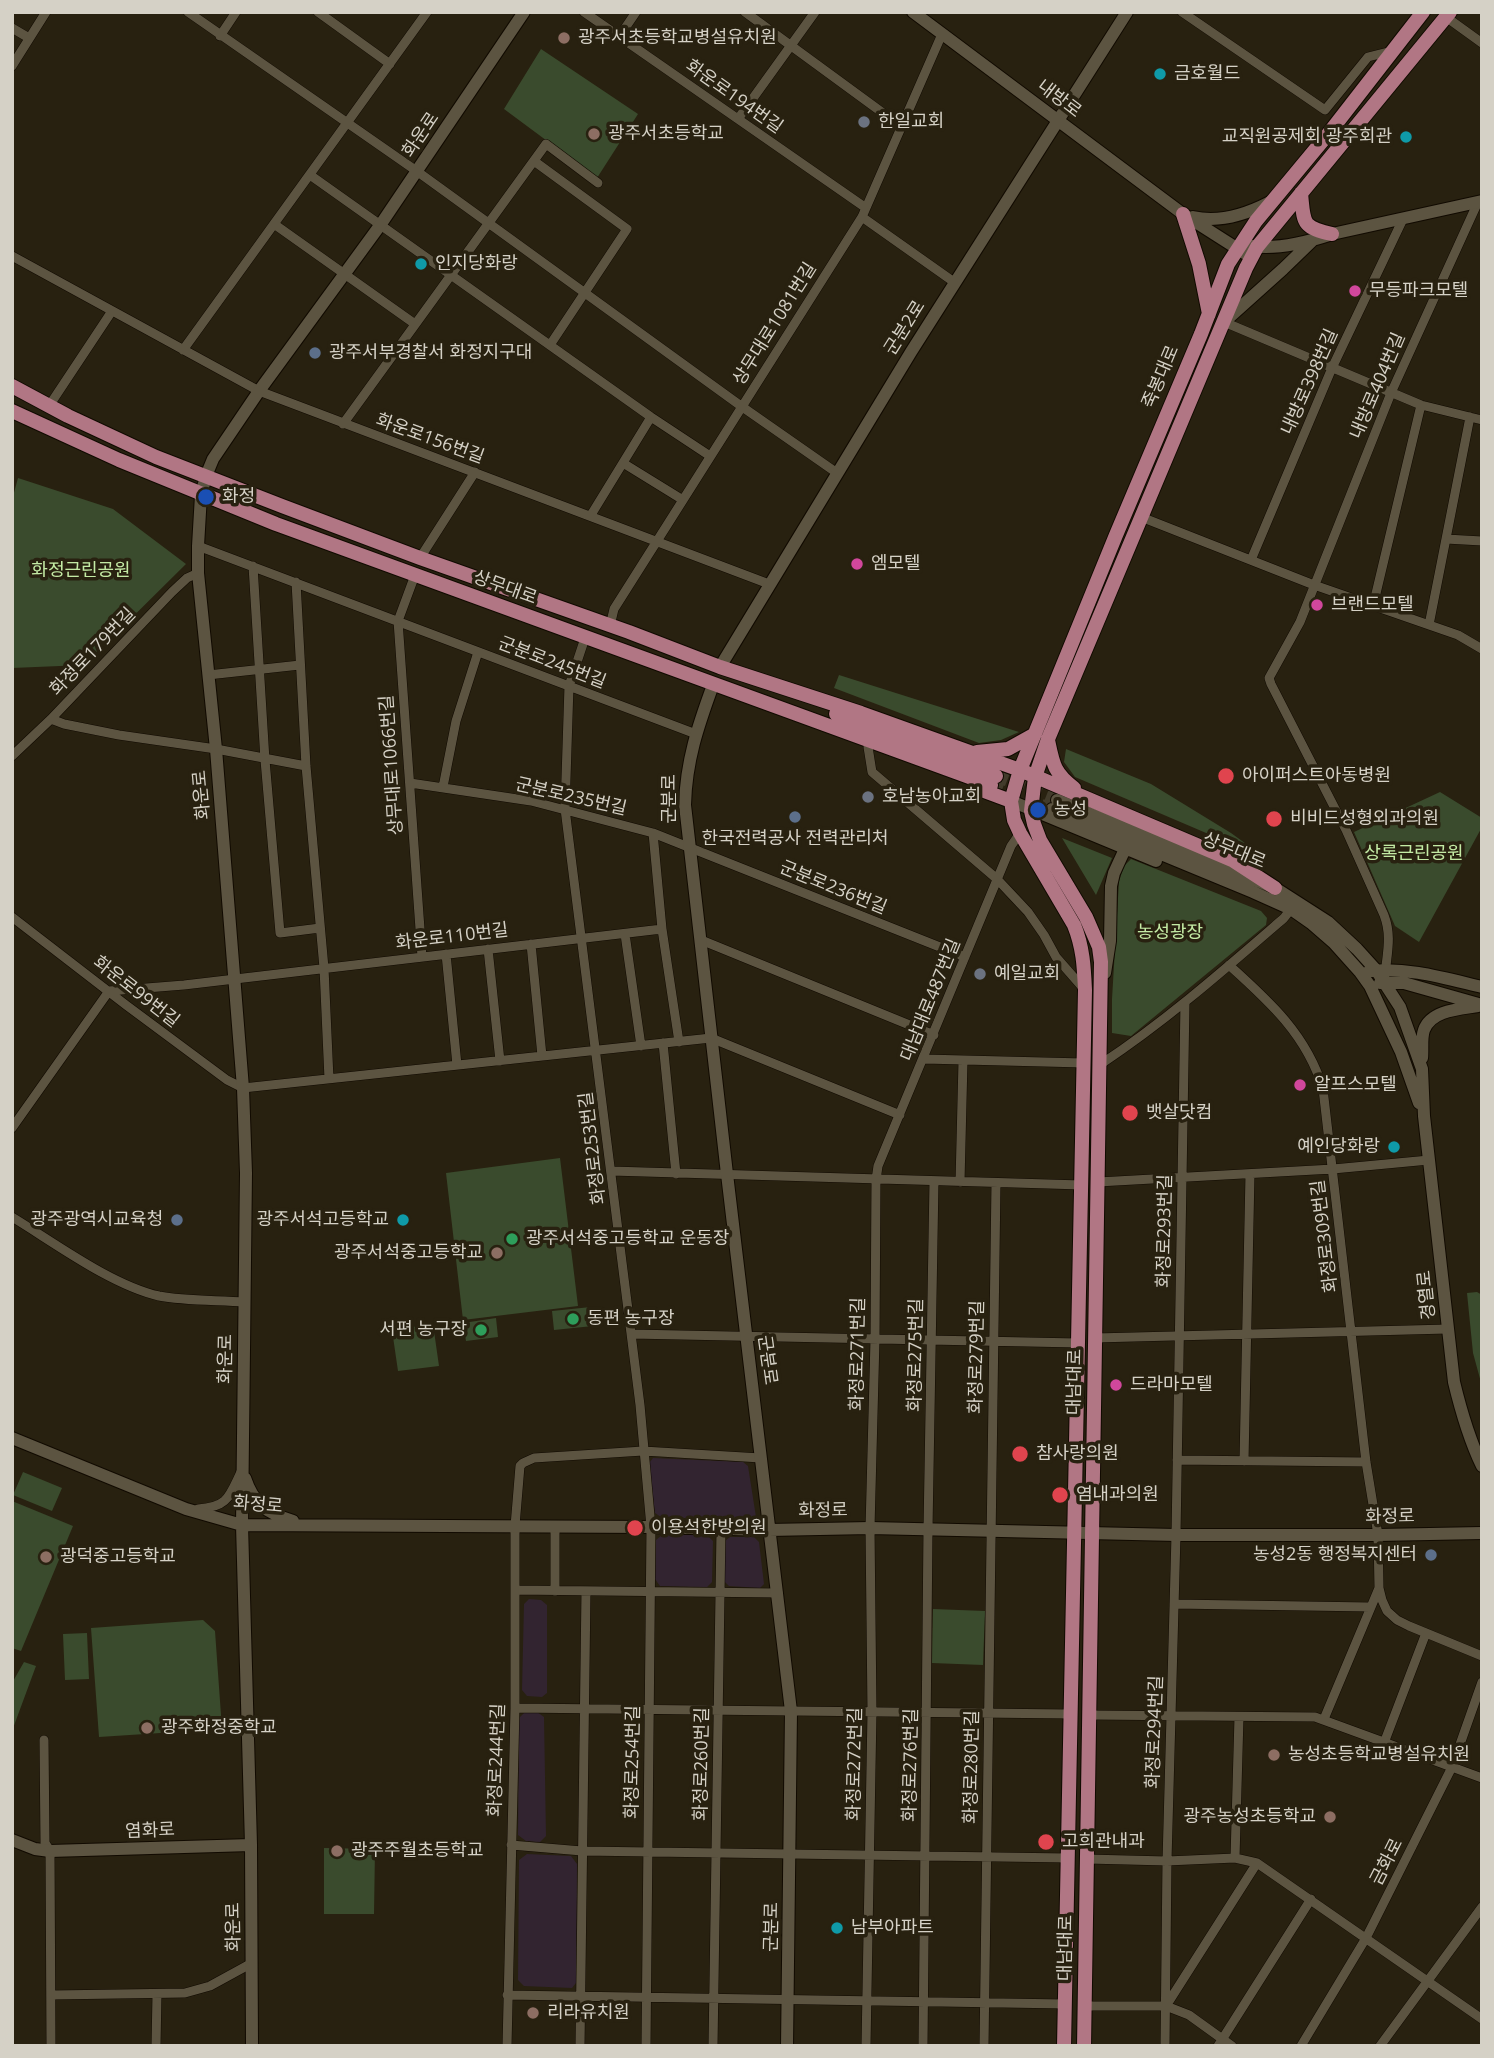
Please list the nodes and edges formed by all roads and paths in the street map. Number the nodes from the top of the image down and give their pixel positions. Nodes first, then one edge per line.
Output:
1 (46, 12) edge
2 (188, 12) edge
3 (236, 12) edge
4 (318, 12) edge
5 (427, 12) edge
6 (524, 12) edge
7 (584, 12) edge
8 (636, 12) edge
9 (745, 12) edge
10 (815, 12) edge
11 (914, 12) edge
12 (1128, 12) edge
13 (1182, 12) edge
14 (1423, 12) edge
15 (1448, 15) edge
16 (1411, 19) edge
17 (12, 28) edge
18 (942, 34) junction
19 (220, 36) junction
20 (619, 37) junction
21 (29, 38) junction
22 (1482, 43) edge
23 (791, 46) junction
24 (1394, 51) junction
25 (390, 64) junction
26 (12, 66) edge
27 (1325, 110) junction
28 (738, 119) junction
29 (1058, 120) junction
30 (347, 122) junction
31 (902, 127) junction
32 (1329, 133) junction
33 (536, 159) junction
34 (418, 172) junction
35 (310, 175) junction
36 (598, 183) dead end
37 (1301, 193) junction
38 (1273, 201) junction
39 (1480, 202) edge
40 (864, 212) junction
41 (1183, 214) junction
42 (1403, 219) junction
43 (488, 223) junction
44 (274, 224) junction
45 (381, 224) junction
46 (1332, 234) junction
47 (1312, 241) junction
48 (1238, 246) junction
49 (1255, 252) junction
50 (12, 256) edge
51 (344, 274) junction
52 (451, 275) junction
53 (954, 282) junction
54 (585, 293) junction
55 (112, 311) junction
56 (1209, 314) junction
57 (1224, 322) junction
58 (415, 324) junction
59 (1201, 334) junction
60 (551, 345) junction
61 (183, 349) junction
62 (1208, 358) junction
63 (1332, 368) junction
64 (12, 386) edge
65 (259, 391) junction
66 (1391, 393) junction
67 (1421, 405) junction
68 (49, 407) junction
69 (741, 407) junction
70 (12, 411) edge
71 (652, 417) junction
72 (1469, 417) junction
73 (1482, 420) edge
74 (343, 424) junction
75 (710, 456) junction
76 (623, 463) junction
77 (475, 472) junction
78 (837, 473) junction
79 (206, 476) junction
80 (201, 495) junction
81 (682, 500) junction
82 (591, 515) junction
83 (1141, 517) junction
84 (1446, 539) junction
85 (657, 541) junction
86 (1482, 541) edge
87 (198, 546) junction
88 (420, 558) junction
89 (1251, 560) junction
90 (253, 566) junction
91 (198, 573) junction
92 (415, 575) junction
93 (296, 582) junction
94 (769, 584) junction
95 (1314, 585) junction
96 (1373, 606) junction
97 (398, 621) junction
98 (1429, 625) junction
99 (610, 626) junction
100 (585, 638) junction
101 (1482, 649) edge
102 (478, 652) junction
103 (300, 665) junction
104 (720, 667) junction
105 (259, 668) junction
106 (208, 674) junction
107 (713, 685) junction
108 (569, 686) junction
109 (820, 699) junction
110 (51, 719) junction
111 (824, 723) junction
112 (696, 734) junction
113 (1041, 736) junction
114 (868, 747) junction
115 (216, 749) junction
116 (972, 753) junction
117 (12, 756) edge
118 (265, 760) junction
119 (306, 766) junction
120 (1020, 770) junction
121 (1035, 777) junction
122 (410, 783) junction
123 (443, 787) junction
124 (1090, 799) junction
125 (1011, 802) junction
126 (565, 809) junction
127 (1031, 811) junction
128 (653, 833) junction
129 (1020, 833) junction
130 (689, 847) junction
131 (1125, 849) junction
132 (997, 879) junction
133 (1275, 888) junction
134 (1291, 909) junction
135 (12, 916) edge
136 (320, 928) junction
137 (662, 929) junction
138 (625, 934) junction
139 (583, 938) junction
140 (701, 940) junction
141 (531, 944) junction
142 (488, 949) junction
143 (446, 954) junction
144 (422, 957) junction
145 (965, 957) junction
146 (1229, 965) junction
147 (324, 968) junction
148 (1360, 972) junction
149 (1382, 974) junction
150 (236, 978) junction
151 (1370, 986) junction
152 (1482, 988) edge
153 (109, 990) junction
154 (1086, 990) junction
155 (1101, 990) junction
156 (1185, 1002) junction
157 (1481, 1005) edge
158 (934, 1035) junction
159 (711, 1038) junction
160 (679, 1042) junction
161 (663, 1044) junction
162 (641, 1046) junction
163 (597, 1050) junction
164 (542, 1056) junction
165 (924, 1059) junction
166 (500, 1061) junction
167 (963, 1061) junction
168 (1084, 1063) junction
169 (1101, 1064) junction
170 (457, 1065) junction
171 (1422, 1069) junction
172 (329, 1079) junction
173 (243, 1088) junction
174 (900, 1115) junction
175 (1424, 1116) junction
176 (12, 1128) edge
177 (1429, 1160) junction
178 (1333, 1169) junction
179 (611, 1171) junction
180 (676, 1174) junction
181 (727, 1174) junction
182 (1250, 1174) junction
183 (1182, 1178) junction
184 (876, 1180) junction
185 (934, 1181) junction
186 (960, 1182) junction
187 (1098, 1182) junction
188 (996, 1183) junction
189 (1082, 1185) junction
190 (12, 1217) edge
191 (245, 1302) junction
192 (1448, 1329) junction
193 (1352, 1331) junction
194 (631, 1334) junction
195 (1247, 1334) junction
196 (746, 1335) junction
197 (1179, 1335) junction
198 (1095, 1338) junction
199 (875, 1339) junction
200 (932, 1340) junction
201 (993, 1342) junction
202 (1078, 1343) junction
203 (12, 1438) edge
204 (643, 1451) junction
205 (761, 1458) junction
206 (1178, 1460) junction
207 (1244, 1461) junction
208 (1366, 1462) junction
209 (1482, 1466) edge
210 (242, 1470) junction
211 (186, 1509) junction
212 (242, 1525) junction
213 (307, 1525) junction
214 (515, 1526) junction
215 (555, 1526) junction
216 (651, 1527) junction
217 (870, 1528) junction
218 (928, 1529) junction
219 (721, 1530) junction
220 (769, 1530) junction
221 (990, 1531) junction
222 (1074, 1533) junction
223 (1482, 1533) edge
224 (1092, 1534) junction
225 (1176, 1535) junction
226 (1378, 1535) junction
227 (1379, 1588) junction
228 (515, 1591) junction
229 (555, 1591) junction
230 (586, 1591) junction
231 (651, 1592) junction
232 (720, 1593) junction
233 (778, 1593) junction
234 (1174, 1604) junction
235 (1370, 1606) junction
236 (1426, 1633) junction
237 (1482, 1656) edge
238 (1482, 1682) edge
239 (514, 1708) junction
240 (584, 1708) junction
241 (650, 1709) junction
242 (718, 1710) junction
243 (791, 1711) junction
244 (872, 1712) junction
245 (928, 1713) junction
246 (988, 1714) junction
247 (1071, 1714) junction
248 (1089, 1715) junction
249 (1171, 1716) junction
250 (1239, 1717) junction
251 (1324, 1719) junction
252 (44, 1740) dead end
253 (1384, 1743) junction
254 (1452, 1768) junction
255 (1482, 1778) edge
256 (12, 1840) edge
257 (251, 1845) junction
258 (510, 1845) junction
259 (50, 1851) junction
260 (582, 1851) junction
261 (648, 1852) junction
262 (716, 1853) junction
263 (790, 1856) junction
264 (869, 1856) junction
265 (926, 1857) junction
266 (986, 1857) junction
267 (1068, 1858) junction
268 (1087, 1858) junction
269 (1235, 1858) junction
270 (1167, 1861) junction
271 (1257, 1863) junction
272 (1311, 1899) junction
273 (1482, 1907) edge
274 (1366, 1938) junction
275 (252, 1963) junction
276 (1428, 1980) junction
277 (157, 1994) junction
278 (52, 1995) junction
279 (507, 1995) junction
280 (581, 1996) junction
281 (647, 1997) junction
282 (714, 1998) junction
283 (788, 2000) junction
284 (867, 2001) junction
285 (924, 2002) junction
286 (984, 2003) junction
287 (1065, 2004) junction
288 (1084, 2006) junction
289 (1166, 2006) junction
290 (1482, 2019) edge
291 (1220, 2043) edge
292 (51, 2046) edge
293 (156, 2046) edge
294 (252, 2046) edge
295 (507, 2046) edge
296 (580, 2046) edge
297 (646, 2046) edge
298 (713, 2046) edge
299 (787, 2046) edge
300 (866, 2046) edge
301 (923, 2046) edge
302 (984, 2046) edge
303 (1064, 2046) edge
304 (1084, 2046) edge
305 (1165, 2046) edge
306 (1231, 2046) edge
307 (1301, 2046) edge
308 (1380, 2046) edge

1 - 21 street
2 - 19 street
3 - 19 street
4 - 25 street
5 - 25 street
6 - 34 street, 화운로
7 - 20 street, 화운로194번길
8 - 20 street
9 - 23 street
10 - 23 street
11 - 18 street, 내방로
12 - 29 street, 군분2로
13 - 27 street
14 - 16 main road, 죽봉대로
15 - 22 street
15 - 37 main road, 죽봉대로
16 - 24 main road, 죽봉대로
17 - 21 street
18 - 29 street, 내방로
18 - 31 street, 상무대로1081번길
19 - 30 street
20 - 28 street, 화운로194번길
21 - 26 street
23 - 28 street
23 - 31 street
24 - 27 street
24 - 32 main road, 죽봉대로
25 - 30 street
27 - 32 street
28 - 40 street, 화운로194번길
29 - 41 street, 내방로
29 - 53 street, 군분2로
30 - 34 street
30 - 35 street
31 - 40 street, 상무대로1081번길
32 - 38 main road, 죽봉대로
33 - 36 street
33 - 43 street
33 - 54 street
34 - 43 street
34 - 45 street, 화운로
35 - 44 street
35 - 45 street
37 - 46 main road
37 - 49 main road, 죽봉대로
38 - 41 street
38 - 48 main road, 죽봉대로
39 - 42 street
39 - 66 street, 내방로404번길
40 - 53 street, 화운로194번길
40 - 69 street, 상무대로1081번길
41 - 48 street, 내방로
41 - 56 main road
42 - 46 street
42 - 63 street, 내방로398번길
43 - 52 street
43 - 54 street
44 - 51 street
44 - 61 street
45 - 51 street, 화운로
45 - 52 street
46 - 47 street
47 - 49 street
47 - 57 street
48 - 49 street, 내방로
48 - 56 main road, 죽봉대로
49 - 57 main road, 죽봉대로
50 - 55 street, 화운로156번길
51 - 58 street
51 - 65 street, 화운로
52 - 58 street
52 - 60 street
53 - 78 street, 군분2로
54 - 60 street
54 - 69 street
55 - 61 street, 화운로156번길
55 - 68 street
56 - 59 main road, 죽봉대로
57 - 62 main road, 죽봉대로
57 - 63 street
58 - 74 street
59 - 62 main road
59 - 113 main road, 죽봉대로
60 - 71 street
61 - 65 street, 화운로156번길
62 - 83 main road, 죽봉대로
63 - 66 street
63 - 89 street, 내방로398번길
64 - 68 main road, 상무대로
65 - 74 street, 화운로156번길
65 - 79 street, 화운로
66 - 67 street
66 - 95 street, 내방로404번길
67 - 72 street
67 - 96 street
68 - 79 main road, 상무대로
69 - 75 street, 상무대로1081번길
69 - 78 street
70 - 80 main road, 상무대로
71 - 75 street
71 - 76 street
72 - 73 street
72 - 84 street
74 - 77 street, 화운로156번길
75 - 81 street, 상무대로1081번길
76 - 81 street
76 - 82 street
77 - 82 street, 화운로156번길
77 - 88 street
78 - 94 street, 군분2로
79 - 80 street, 화운로
79 - 88 main road, 상무대로
80 - 87 street, 화운로
80 - 92 main road, 상무대로
81 - 85 street, 상무대로1081번길
82 - 85 street, 화운로156번길
83 - 89 street
83 - 113 main road, 죽봉대로
84 - 86 street
84 - 98 street
85 - 94 street, 화운로156번길
85 - 99 street, 상무대로1081번길
87 - 90 street, 군분로245번길
87 - 91 street, 화운로
88 - 99 main road, 상무대로
89 - 95 street
90 - 93 street, 군분로245번길
90 - 105 street
91 - 106 street, 화운로
91 - 110 street, 화정로179번길
92 - 97 street, 상무대로1066번길
92 - 100 main road, 상무대로
93 - 97 street, 군분로245번길
93 - 103 street
94 - 104 street, 군분2로
95 - 96 street
95 - 149 street, 내방로404번길
96 - 98 street
97 - 102 street, 군분로245번길
97 - 122 street, 상무대로1066번길
98 - 101 street
99 - 104 main road, 상무대로
100 - 107 main road, 상무대로
100 - 108 street, 화정로253번길
102 - 108 street, 군분로245번길
102 - 123 street
103 - 105 street
103 - 119 street
104 - 109 main road, 상무대로
105 - 106 street
105 - 118 street
106 - 115 street, 화운로
107 - 111 main road, 상무대로
107 - 112 street, 군분로
108 - 112 street, 군분로245번길
108 - 126 street, 화정로253번길
109 - 111 main road, 상무대로
109 - 116 main road
110 - 115 street
110 - 117 street, 화정로179번길
111 - 114 main road
112 - 130 street, 군분로
113 - 116 main road
113 - 120 main road, 죽봉대로
113 - 121 main road, 죽봉대로
113 - 124 main road
114 - 125 main road
114 - 132 street
115 - 118 street
115 - 150 street, 화운로
116 - 120 main road
118 - 119 street
118 - 136 street
119 - 136 street
120 - 121 main road
120 - 125 main road, 죽봉대로
121 - 124 main road
121 - 127 main road, 대남대로
122 - 123 street, 군분로235번길
122 - 144 street, 상무대로1066번길
123 - 126 street, 군분로235번길
124 - 133 main road
125 - 127 street, 상무대로
125 - 129 main road, 대남대로
126 - 128 street, 군분로235번길
126 - 139 street, 화정로253번길
127 - 131 street, 상무대로
127 - 155 main road, 대남대로
128 - 130 street, 군분로235번길
128 - 137 street
129 - 132 street, 대남대로487번길
129 - 154 main road, 대남대로
130 - 140 street, 군분로
130 - 145 street, 군분로236번길
131 - 134 street, 상무대로
131 - 155 street
132 - 145 street, 대남대로487번길
132 - 154 street
133 - 134 street, 상무대로
133 - 149 street, 상무대로
134 - 146 street
134 - 148 street, 상무대로
135 - 153 street, 화운로99번길
136 - 147 street
137 - 138 street, 화운로110번길
137 - 160 street
138 - 139 street, 화운로110번길
138 - 162 street
139 - 141 street, 화운로110번길
139 - 163 street, 화정로253번길
140 - 158 street
140 - 159 street, 군분로
141 - 142 street, 화운로110번길
141 - 164 street
142 - 143 street, 화운로110번길
142 - 166 street
143 - 144 street, 화운로110번길
143 - 170 street
144 - 147 street, 화운로110번길
145 - 158 street, 대남대로487번길
146 - 156 street
146 - 178 street, 화정로309번길
147 - 150 street, 화운로110번길
147 - 172 street
148 - 149 street
148 - 151 street, 상무대로
149 - 151 street
149 - 152 street
149 - 157 street
149 - 171 street, 경열로
150 - 153 street, 화운로110번길
150 - 173 street, 화운로
151 - 175 street, 경열로
153 - 173 street, 화운로99번길
153 - 176 street
154 - 168 main road, 대남대로
155 - 169 main road, 대남대로
156 - 169 street
156 - 183 street, 화정로293번길
157 - 171 street
158 - 165 street, 대남대로487번길
159 - 160 street
159 - 174 street
159 - 181 street, 군분로
160 - 161 street
161 - 162 street
161 - 180 street
162 - 163 street
163 - 164 street
163 - 179 street, 화정로253번길
164 - 166 street
165 - 167 street
165 - 174 street, 대남대로487번길
166 - 170 street
167 - 168 street
167 - 186 street
168 - 189 main road, 대남대로
169 - 187 main road, 대남대로
170 - 172 street
171 - 175 street, 경열로
172 - 173 street
173 - 191 street, 화운로
174 - 184 street, 대남대로487번길
175 - 177 street, 경열로
177 - 178 street
177 - 192 street, 경열로
178 - 182 street
178 - 193 street, 화정로309번길
179 - 180 street
179 - 194 street, 화정로253번길
180 - 181 street
181 - 184 street
181 - 196 street, 군분로
182 - 183 street
182 - 195 street
183 - 187 street
183 - 197 street, 화정로293번길
184 - 185 street
184 - 199 street, 화정로271번길
185 - 186 street
185 - 200 street, 화정로275번길
186 - 188 street
187 - 198 main road, 대남대로
188 - 189 street
188 - 201 street, 화정로279번길
189 - 202 main road, 대남대로
190 - 191 street
191 - 210 street, 화운로
192 - 193 street
192 - 209 street, 경열로
193 - 195 street
193 - 208 street, 화정로309번길
194 - 196 street
194 - 204 street, 화정로253번길
195 - 197 street
195 - 207 street
196 - 199 street
196 - 205 street, 군분로
197 - 198 street
197 - 206 street, 화정로293번길
198 - 224 main road, 대남대로
199 - 200 street
199 - 217 street, 화정로271번길
200 - 201 street
200 - 218 street, 화정로275번길
201 - 202 street
201 - 221 street, 화정로279번길
202 - 222 main road, 대남대로
203 - 211 street, 화정로
204 - 205 street
204 - 214 street, 화정로244번길
204 - 216 street, 화정로253번길
205 - 220 street, 군분로
206 - 207 street
206 - 225 street, 화정로293번길
207 - 208 street
208 - 226 street, 화정로309번길
210 - 211 street
210 - 212 street, 화운로
210 - 213 street
211 - 212 street, 화정로
212 - 213 street, 화정로
212 - 257 street, 화운로
213 - 214 street, 화정로
214 - 215 street, 화정로
214 - 228 street, 화정로244번길
215 - 216 street, 화정로
215 - 229 street
216 - 219 street, 화정로
216 - 231 street, 화정로254번길
217 - 218 street, 화정로
217 - 220 street, 화정로
217 - 244 street, 화정로272번길
218 - 221 street, 화정로
218 - 245 street, 화정로276번길
219 - 220 street, 화정로
219 - 232 street, 화정로260번길
220 - 233 street, 군분로
221 - 222 street, 화정로
221 - 246 street, 화정로280번길
222 - 224 street, 화정로
222 - 247 main road, 대남대로
223 - 226 street, 화정로
224 - 225 street, 화정로
224 - 248 main road, 대남대로
225 - 226 street, 화정로
225 - 234 street, 화정로294번길
226 - 227 street, 화정로309번길
227 - 235 street
227 - 236 street
228 - 229 street
228 - 239 street, 화정로244번길
229 - 230 street
230 - 231 street
230 - 240 street
231 - 232 street
231 - 241 street, 화정로254번길
232 - 233 street
232 - 242 street, 화정로260번길
233 - 243 street, 군분로
234 - 235 street
234 - 249 street, 화정로294번길
235 - 251 street
236 - 237 street
236 - 253 street
238 - 254 street, 금화로
239 - 240 street
239 - 258 street, 화정로244번길
240 - 241 street
240 - 260 street
241 - 242 street
241 - 261 street, 화정로254번길
242 - 243 street
242 - 262 street, 화정로260번길
243 - 244 street
243 - 263 street, 군분로
244 - 245 street
244 - 264 street, 화정로272번길
245 - 246 street
245 - 265 street, 화정로276번길
246 - 247 street
246 - 266 street, 화정로280번길
247 - 267 main road, 대남대로
248 - 249 street
248 - 268 main road, 대남대로
249 - 250 street
249 - 270 street, 화정로294번길
250 - 251 street
250 - 269 street
251 - 253 street
252 - 259 street
253 - 254 street
254 - 255 street
254 - 274 street, 금화로
256 - 259 street, 염화로
257 - 259 street, 염화로
257 - 275 street, 화운로
258 - 260 street
258 - 279 street, 화정로244번길
259 - 278 street
260 - 261 street
260 - 280 street
261 - 262 street
261 - 281 street, 화정로254번길
262 - 263 street
262 - 282 street, 화정로260번길
263 - 264 street
263 - 283 street, 군분로
264 - 265 street
264 - 284 street, 화정로272번길
265 - 266 street
265 - 285 street, 화정로276번길
266 - 267 street
266 - 286 street, 화정로280번길
267 - 287 main road, 대남대로
268 - 270 street
268 - 288 main road, 대남대로
269 - 270 street
269 - 271 street
270 - 289 street, 화정로294번길
271 - 272 street
271 - 289 street
272 - 274 street
272 - 291 street
273 - 276 street
274 - 276 street
274 - 307 street, 금화로
275 - 277 street
275 - 294 street, 화운로
276 - 290 street
276 - 308 street
277 - 278 street
277 - 293 street
278 - 292 street
279 - 280 street
279 - 295 street, 화정로244번길
280 - 281 street
280 - 296 street
281 - 282 street
281 - 297 street, 화정로254번길
282 - 283 street
282 - 298 street, 화정로260번길
283 - 284 street
283 - 299 street, 군분로
284 - 285 street
284 - 300 street, 화정로272번길
285 - 286 street
285 - 301 street, 화정로276번길
286 - 287 street
286 - 302 street, 화정로280번길
287 - 303 main road, 대남대로
288 - 289 street
288 - 304 main road, 대남대로
289 - 291 street
289 - 305 street, 화정로294번길
291 - 306 street

